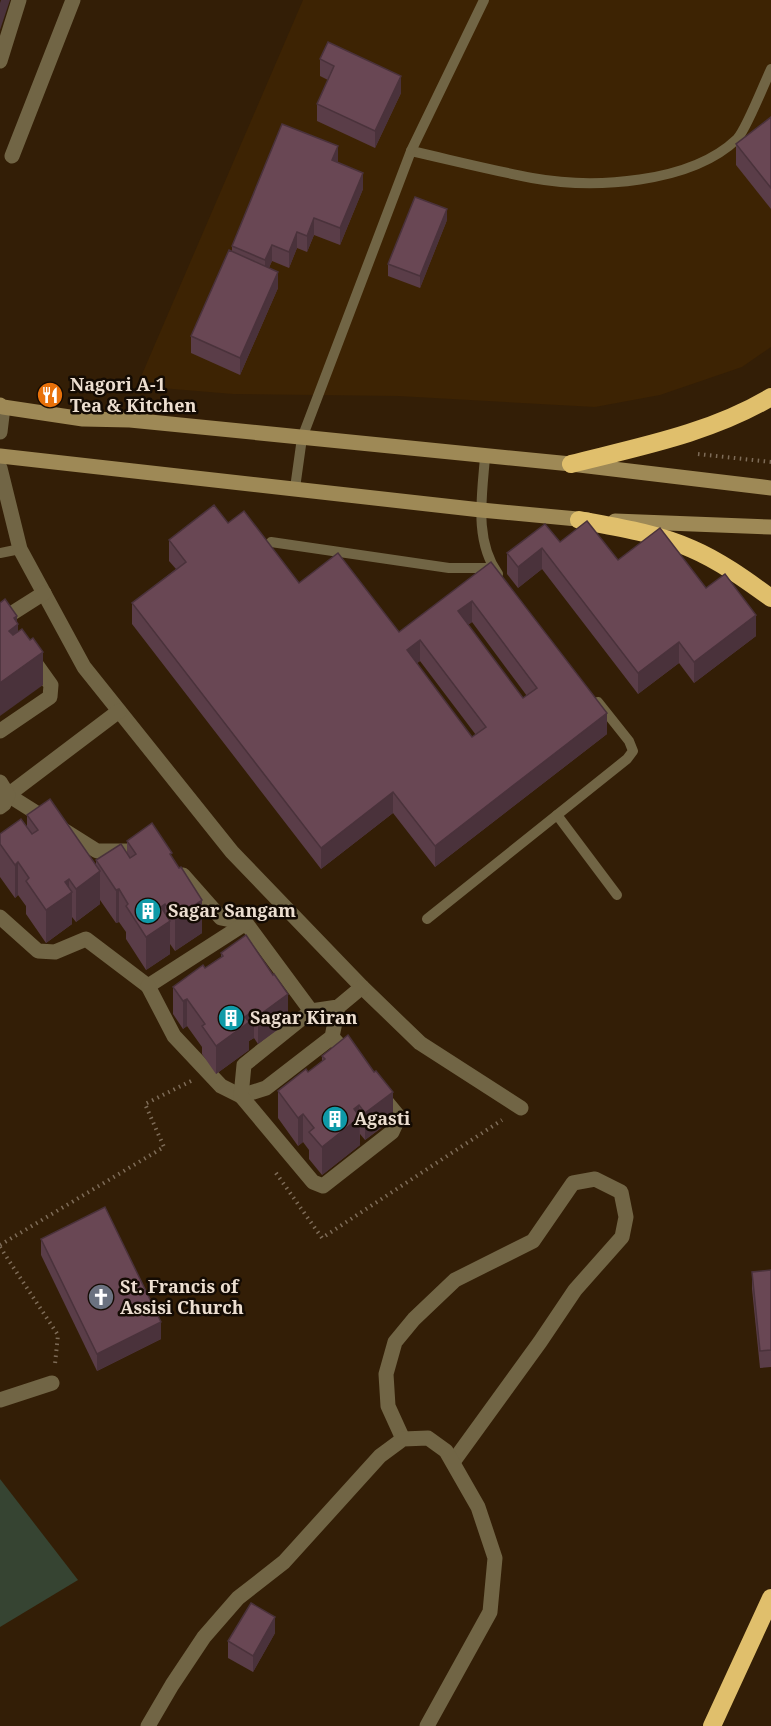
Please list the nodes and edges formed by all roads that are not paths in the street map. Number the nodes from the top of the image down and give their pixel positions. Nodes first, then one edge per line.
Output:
1 (19, 0) edge
2 (73, 0) edge
3 (484, 0) edge
4 (0, 61) edge
5 (771, 69) edge
6 (411, 151) junction
7 (12, 156) dead end
8 (771, 397) edge
9 (2, 406) edge
10 (0, 432) edge
11 (302, 438) junction
12 (0, 456) edge
13 (485, 456) junction
14 (571, 464) junction
15 (0, 468) edge
16 (295, 488) junction
17 (771, 488) edge
18 (481, 510) junction
19 (579, 519) junction
20 (771, 527) edge
21 (271, 542) edge
22 (20, 549) junction
23 (0, 553) edge
24 (491, 564) junction
25 (504, 582) edge
26 (44, 593) junction
27 (771, 598) edge
28 (5, 622) edge
29 (24, 647) edge
30 (592, 694) edge
31 (119, 711) junction
32 (0, 731) edge
33 (2, 795) edge
34 (557, 815) junction
35 (143, 850) edge
36 (170, 862) edge
37 (617, 895) dead end
38 (0, 917) edge
39 (427, 919) dead end
40 (246, 923) junction
41 (148, 986) junction
42 (362, 987) junction
43 (338, 1006) junction
44 (311, 1011) junction
45 (332, 1037) junction
46 (241, 1096) junction
47 (521, 1108) road end
48 (52, 1383) road end
49 (0, 1400) edge
50 (403, 1439) junction
51 (453, 1462) junction
52 (771, 1598) edge
53 (148, 1726) edge
54 (427, 1726) edge
55 (712, 1726) edge

1 - 4 street
2 - 7 street
3 - 6 lane
5 - 6 lane
6 - 11 lane
8 - 14 highway
9 - 10 street
9 - 11 main road
11 - 13 main road
11 - 16 lane
12 - 16 main road
13 - 14 main road
13 - 18 lane
14 - 17 main road
15 - 22 street
16 - 18 main road
18 - 19 main road
18 - 24 lane
19 - 20 main road
19 - 27 highway
21 - 24 lane
22 - 23 lane
22 - 26 street
24 - 25 lane
26 - 28 street
26 - 31 street
29 - 32 street
30 - 34 lane
31 - 33 street
31 - 42 street
33 - 35 street
34 - 37 lane
34 - 39 lane
36 - 40 street
38 - 41 street
40 - 41 street
40 - 44 street
41 - 46 street
42 - 43 street
42 - 47 street
43 - 44 street
43 - 45 street
44 - 46 street
45 - 46 street
45 - 46 street
48 - 49 street
50 - 51 street
50 - 51 street
50 - 53 street
51 - 54 street
52 - 55 highway

